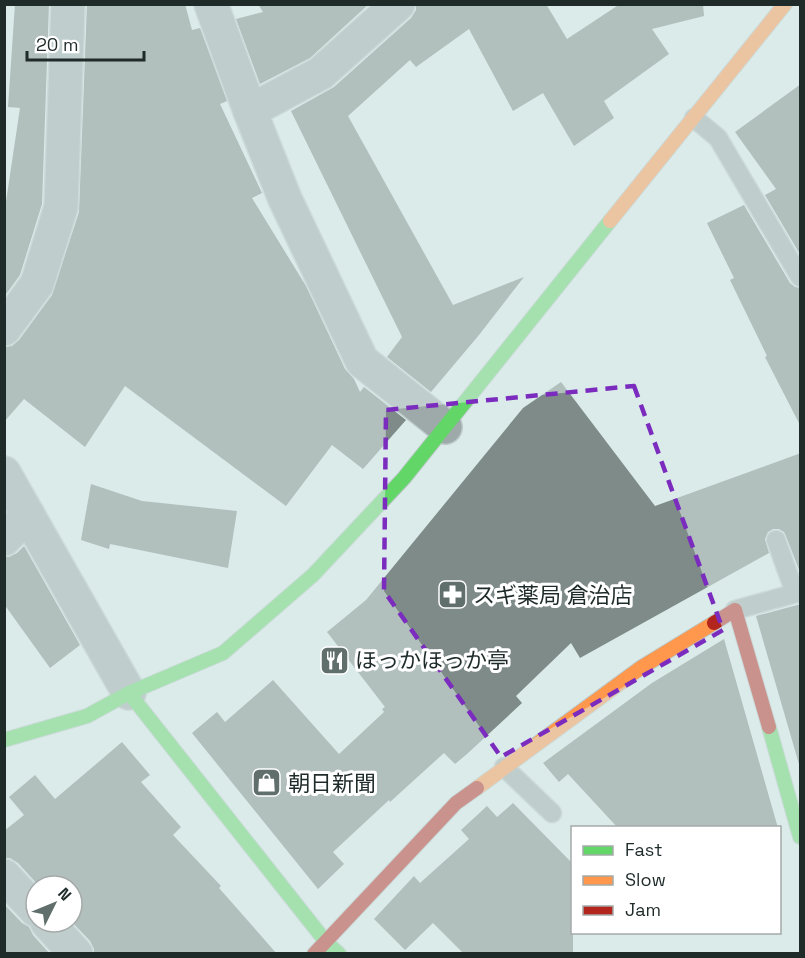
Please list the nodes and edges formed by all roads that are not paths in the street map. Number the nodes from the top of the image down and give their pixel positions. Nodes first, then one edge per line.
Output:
1 (68, 4) edge
2 (211, 4) edge
3 (398, 4) edge
4 (785, 4) edge
5 (250, 111) junction
6 (694, 118) junction
7 (801, 277) edge
8 (4, 329) edge
9 (445, 427) junction
10 (4, 473) edge
11 (28, 515) junction
12 (4, 540) edge
13 (776, 540) dead end
14 (798, 592) edge
15 (735, 610) junction
16 (129, 693) junction
17 (4, 740) edge
18 (504, 767) junction
19 (552, 813) dead end
20 (801, 837) edge
21 (4, 876) edge
22 (24, 897) edge
23 (58, 934) edge
24 (326, 942) junction
25 (76, 954) edge
26 (314, 954) edge
27 (339, 954) edge

1 - 8 street
2 - 5 street
3 - 5 street
4 - 6 street
5 - 9 street
6 - 7 lane
6 - 9 street
9 - 16 street
10 - 11 street
11 - 12 street
11 - 16 street
13 - 14 lane
14 - 15 lane
15 - 18 street
15 - 20 street
16 - 17 street
16 - 24 street
18 - 19 lane
18 - 24 street
21 - 22 street
23 - 25 street
24 - 26 street
24 - 27 street

